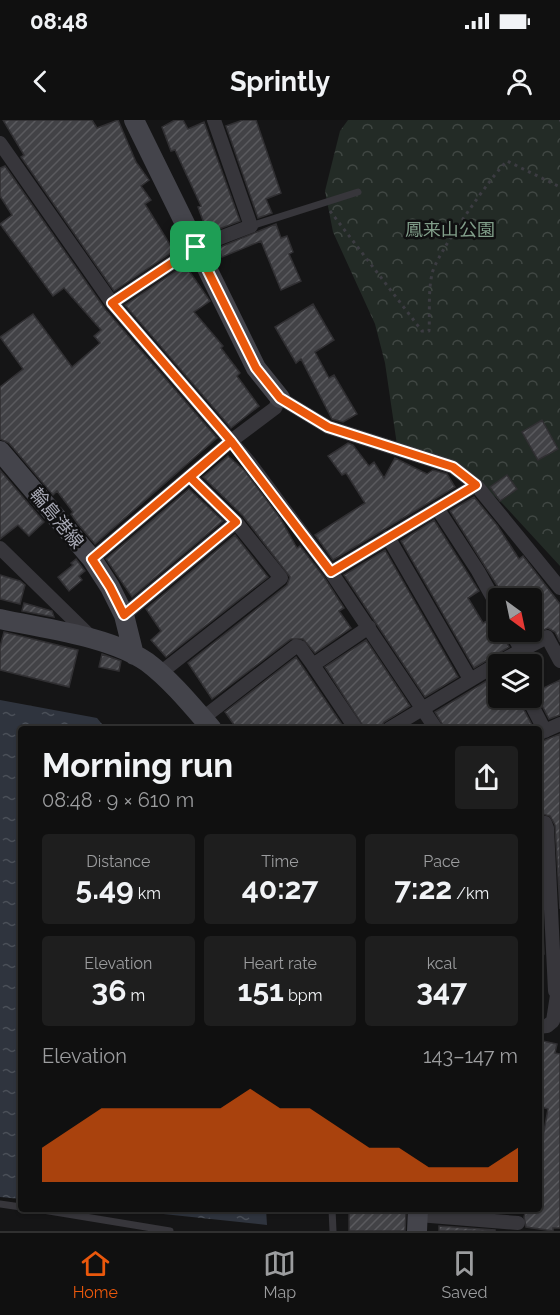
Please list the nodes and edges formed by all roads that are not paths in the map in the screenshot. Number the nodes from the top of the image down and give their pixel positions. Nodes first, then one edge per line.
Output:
1 (134, 120) edge
2 (214, 120) edge
3 (0, 143) edge
4 (358, 192) dead end
5 (251, 226) junction
6 (196, 247) junction
7 (112, 303) junction
8 (280, 398) junction
9 (231, 441) junction
10 (0, 451) edge
11 (190, 477) junction
12 (476, 485) junction
13 (437, 508) junction
14 (236, 522) junction
15 (388, 537) junction
16 (0, 549) edge
17 (92, 559) junction
18 (331, 572) junction
19 (560, 588) edge
20 (488, 589) edge
21 (124, 615) junction
22 (0, 619) edge
23 (369, 627) junction
24 (96, 641) junction
25 (517, 642) edge
26 (521, 649) junction
27 (516, 654) edge
28 (135, 655) junction
29 (560, 661) edge
30 (313, 665) junction
31 (488, 671) edge
32 (159, 674) junction
33 (470, 679) junction
34 (422, 708) junction
35 (532, 708) edge
36 (207, 723) edge
37 (560, 724) edge
38 (354, 726) edge
39 (394, 726) edge
40 (434, 726) edge
41 (540, 726) edge
42 (542, 732) edge
43 (542, 823) edge
44 (545, 932) edge
45 (559, 996) edge
46 (542, 1027) edge
47 (0, 1204) edge
48 (18, 1207) edge
49 (55, 1212) edge
50 (332, 1212) edge
51 (418, 1218) edge
52 (518, 1223) dead end
53 (170, 1231) edge
54 (333, 1231) edge

1 - 6 street
2 - 5 street
3 - 7 street
4 - 5 lane
5 - 6 street
6 - 7 street
6 - 8 street
7 - 9 street
8 - 9 street
8 - 12 street
9 - 11 street
9 - 18 street
10 - 17 street, 輪島港線
11 - 14 street
11 - 17 street
12 - 13 street
12 - 19 street
13 - 15 street
13 - 20 street
14 - 21 street
14 - 32 street
15 - 18 street
15 - 33 street
16 - 24 street
17 - 21 street, 輪島港線
18 - 23 street
21 - 28 street, 輪島港線
22 - 24 street
23 - 30 street
23 - 34 street
24 - 28 street
25 - 26 street
26 - 27 street
26 - 29 street
28 - 32 street
30 - 36 street
30 - 38 street
31 - 33 street
32 - 36 street
33 - 34 street
34 - 39 street
34 - 40 street
35 - 41 street
37 - 42 street
43 - 44 street
44 - 45 street
45 - 46 street
47 - 48 lane
49 - 53 lane
50 - 54 lane
51 - 52 street

